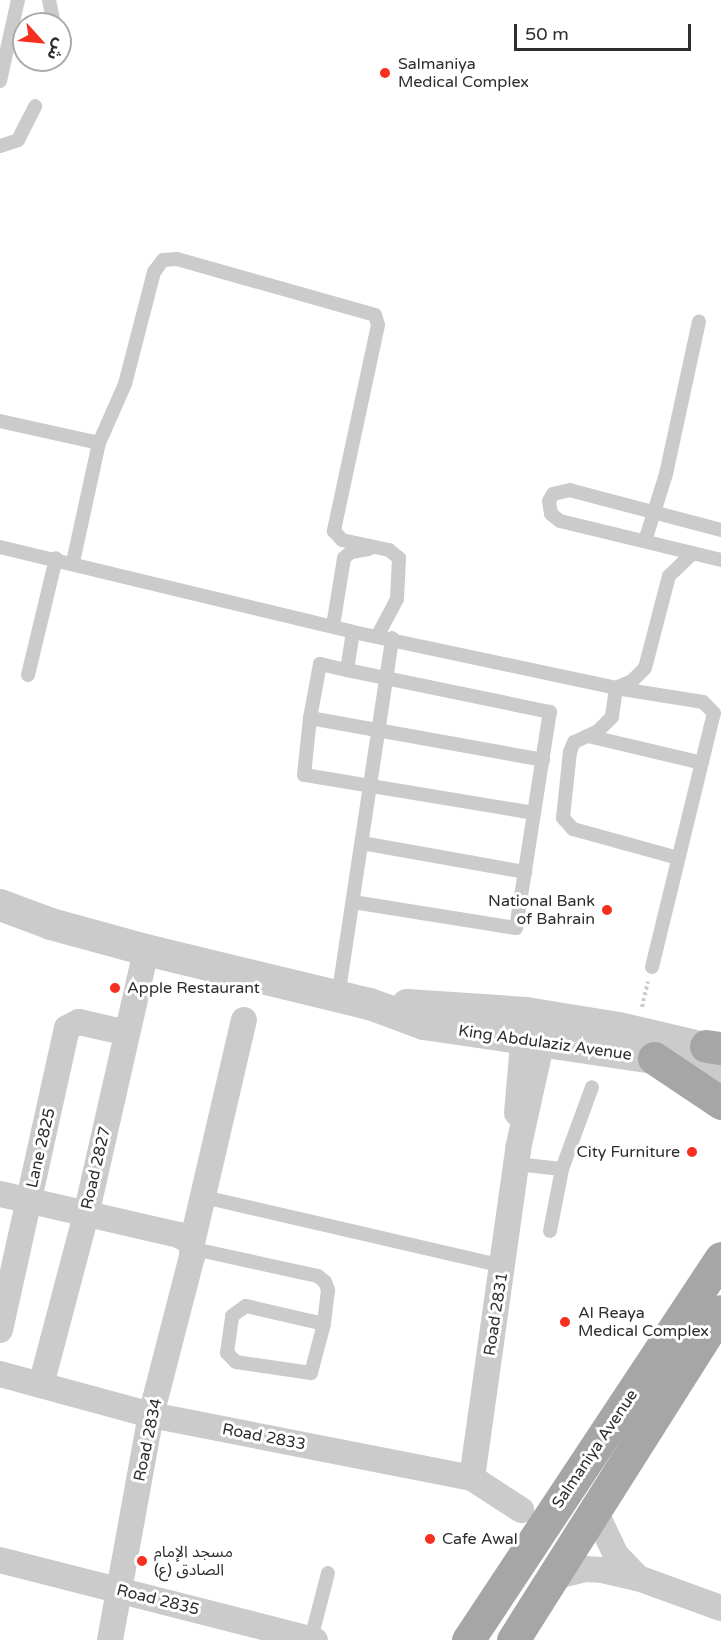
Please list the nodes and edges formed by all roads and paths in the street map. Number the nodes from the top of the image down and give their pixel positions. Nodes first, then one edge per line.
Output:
1 (18, 0) edge
2 (3, 54) edge
3 (0, 81) edge
4 (35, 106) dead end
5 (0, 146) edge
6 (699, 322) dead end
7 (0, 422) edge
8 (99, 443) junction
9 (654, 514) junction
10 (721, 530) edge
11 (645, 541) junction
12 (0, 547) edge
13 (385, 549) junction
14 (692, 554) junction
15 (56, 558) junction
16 (721, 560) edge
17 (73, 562) junction
18 (333, 626) junction
19 (353, 632) junction
20 (385, 637) junction
21 (347, 670) junction
22 (28, 675) dead end
23 (387, 679) junction
24 (616, 688) junction
25 (310, 718) junction
26 (379, 731) junction
27 (588, 736) junction
28 (543, 760) junction
29 (702, 763) junction
30 (370, 787) junction
31 (534, 813) junction
32 (362, 843) junction
33 (678, 858) junction
34 (525, 872) junction
35 (353, 902) junction
36 (0, 905) edge
37 (0, 921) edge
38 (51, 924) junction
39 (146, 950) junction
40 (652, 967) joint
41 (338, 997) junction
42 (244, 1020) dead end
43 (534, 1028) junction
44 (636, 1031) junction
45 (127, 1033) junction
46 (716, 1049) edge
47 (654, 1058) junction
48 (721, 1078) edge
49 (592, 1087) dead end
50 (721, 1103) edge
51 (517, 1156) junction
52 (562, 1169) junction
53 (0, 1194) edge
54 (204, 1197) junction
55 (29, 1201) junction
56 (86, 1215) junction
57 (550, 1231) dead end
58 (193, 1246) junction
59 (721, 1258) edge
60 (504, 1266) junction
61 (721, 1311) edge
62 (324, 1324) junction
63 (0, 1330) edge
64 (0, 1374) edge
65 (41, 1385) junction
66 (152, 1415) junction
67 (472, 1478) junction
68 (521, 1510) dead end
69 (595, 1511) junction
70 (0, 1560) edge
71 (328, 1573) dead end
72 (553, 1577) junction
73 (638, 1578) junction
74 (119, 1590) junction
75 (721, 1608) edge
76 (313, 1639) edge
77 (110, 1640) edge
78 (468, 1640) edge
79 (513, 1640) edge

1 - 2 lane
2 - 3 lane
4 - 5 lane
6 - 9 lane
7 - 8 lane
8 - 13 lane
8 - 17 lane
9 - 10 lane
9 - 11 lane
9 - 11 lane
11 - 14 lane
12 - 15 lane
13 - 18 lane
13 - 20 lane
14 - 16 lane
14 - 24 lane
15 - 17 lane
15 - 22 lane
17 - 18 lane
18 - 19 lane
19 - 20 lane
19 - 21 lane
20 - 23 lane
20 - 24 lane
21 - 23 lane
21 - 25 lane
23 - 26 lane
23 - 28 lane
24 - 27 lane
24 - 29 lane
25 - 26 lane
25 - 30 lane
26 - 28 lane
26 - 30 lane
27 - 29 lane
27 - 33 lane
28 - 31 lane
29 - 33 lane
30 - 31 lane
30 - 32 lane
31 - 34 lane
32 - 34 lane
32 - 35 lane
33 - 40 lane
34 - 35 lane
35 - 41 lane
36 - 38 street, King Abdulaziz Avenue
37 - 38 street, King Abdulaziz Avenue
38 - 39 street, King Abdulaziz Avenue
39 - 41 street, King Abdulaziz Avenue
39 - 45 street, Road 2827
40 - 44 path
41 - 43 street, King Abdulaziz Avenue
42 - 54 street, Road 2834
43 - 44 street, King Abdulaziz Avenue
43 - 47 street, King Abdulaziz Avenue
43 - 51 street, Road 2831
44 - 46 street, King Abdulaziz Avenue
45 - 55 street, Lane 2825
45 - 56 street, Road 2827
47 - 48 street, King Abdulaziz Avenue
47 - 50 main road
49 - 52 lane
51 - 52 lane
51 - 60 street, Road 2831
52 - 57 lane
53 - 55 street
54 - 58 street, Road 2834
54 - 60 lane
55 - 56 street
55 - 63 street, Lane 2825
56 - 58 street
56 - 65 street, Road 2827
58 - 62 lane
58 - 66 street, Road 2834
59 - 78 main road, Salmaniya Avenue
60 - 67 street, Road 2831
61 - 69 main road, Salmaniya Avenue
62 - 62 lane
64 - 65 street, Road 2833
65 - 66 street, Road 2833
66 - 67 street, Road 2833
66 - 74 street, Road 2834
67 - 68 street, Road 2833
69 - 72 main road, Salmaniya Avenue
69 - 73 street
70 - 74 street, Road 2835
71 - 76 lane
72 - 73 street
72 - 79 main road, Salmaniya Avenue
73 - 75 street
74 - 76 street, Road 2835
74 - 77 street, Road 2834

